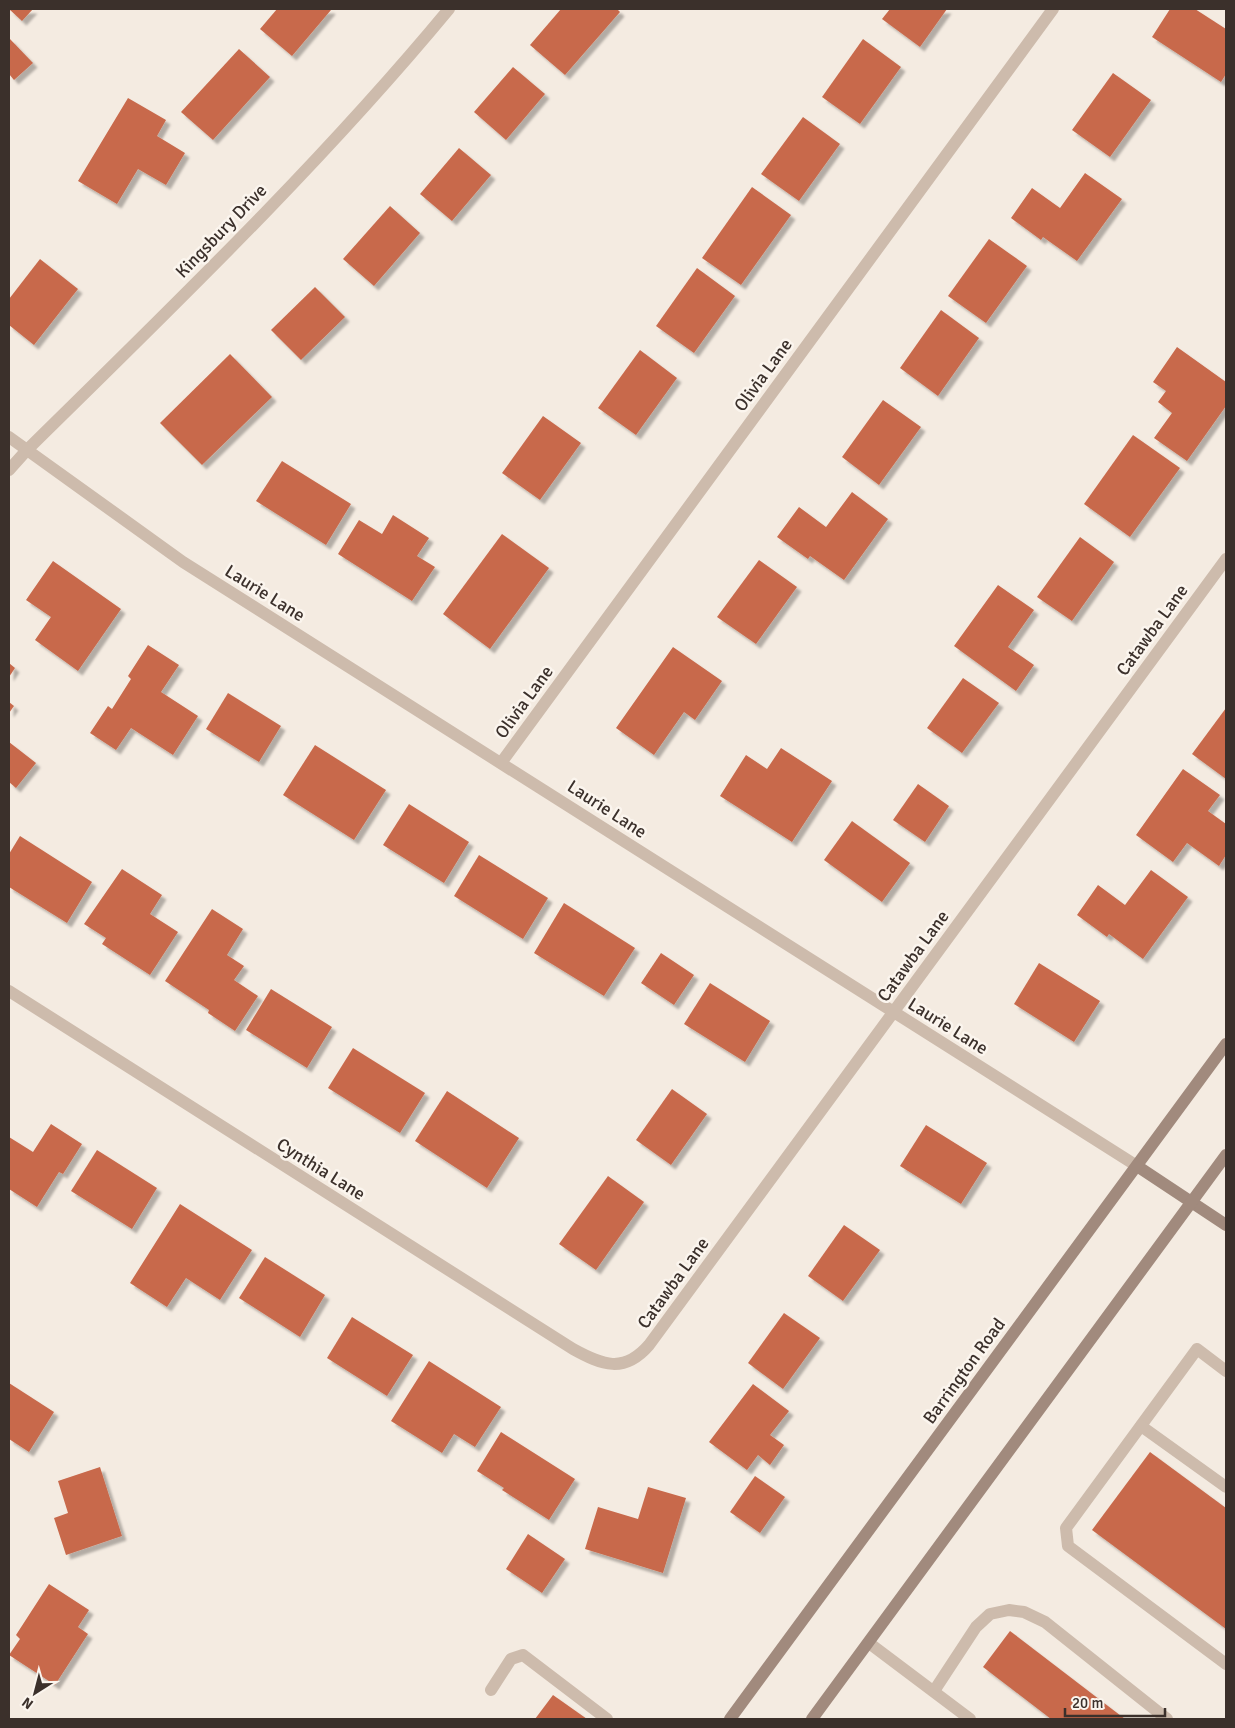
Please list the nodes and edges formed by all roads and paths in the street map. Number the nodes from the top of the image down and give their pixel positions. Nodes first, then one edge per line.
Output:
1 (449, 9) edge
2 (1053, 9) edge
3 (9, 438) edge
4 (26, 451) junction
5 (9, 470) edge
6 (1226, 559) edge
7 (502, 763) junction
8 (9, 991) edge
9 (893, 1013) junction
10 (1226, 1044) edge
11 (1226, 1155) edge
12 (1137, 1166) junction
13 (1192, 1202) junction
14 (1226, 1225) edge
15 (619, 1364) joint
16 (1226, 1371) edge
17 (1141, 1426) junction
18 (1226, 1488) edge
19 (868, 1643) junction
20 (1226, 1664) edge
21 (491, 1690) dead end
22 (934, 1692) junction
23 (607, 1719) edge
24 (730, 1719) edge
25 (812, 1719) edge
26 (970, 1719) edge
27 (1167, 1719) edge

1 - 4 street, Kingsbury Drive
2 - 7 street, Olivia Lane
3 - 4 street, Laurie Lane
4 - 5 street, Kingsbury Drive
4 - 7 street, Laurie Lane
6 - 9 street, Catawba Lane
7 - 9 street, Laurie Lane
8 - 15 street, Cynthia Lane
9 - 12 street, Laurie Lane
9 - 15 street, Catawba Lane
10 - 12 main road, Barrington Road
11 - 13 main road
12 - 13 main road, Laurie Lane
12 - 24 main road, Barrington Road
13 - 14 main road, Laurie Lane
13 - 19 main road
16 - 17 street
17 - 18 street
17 - 20 street
19 - 22 street
19 - 25 main road
21 - 23 street
22 - 26 street
22 - 27 street

